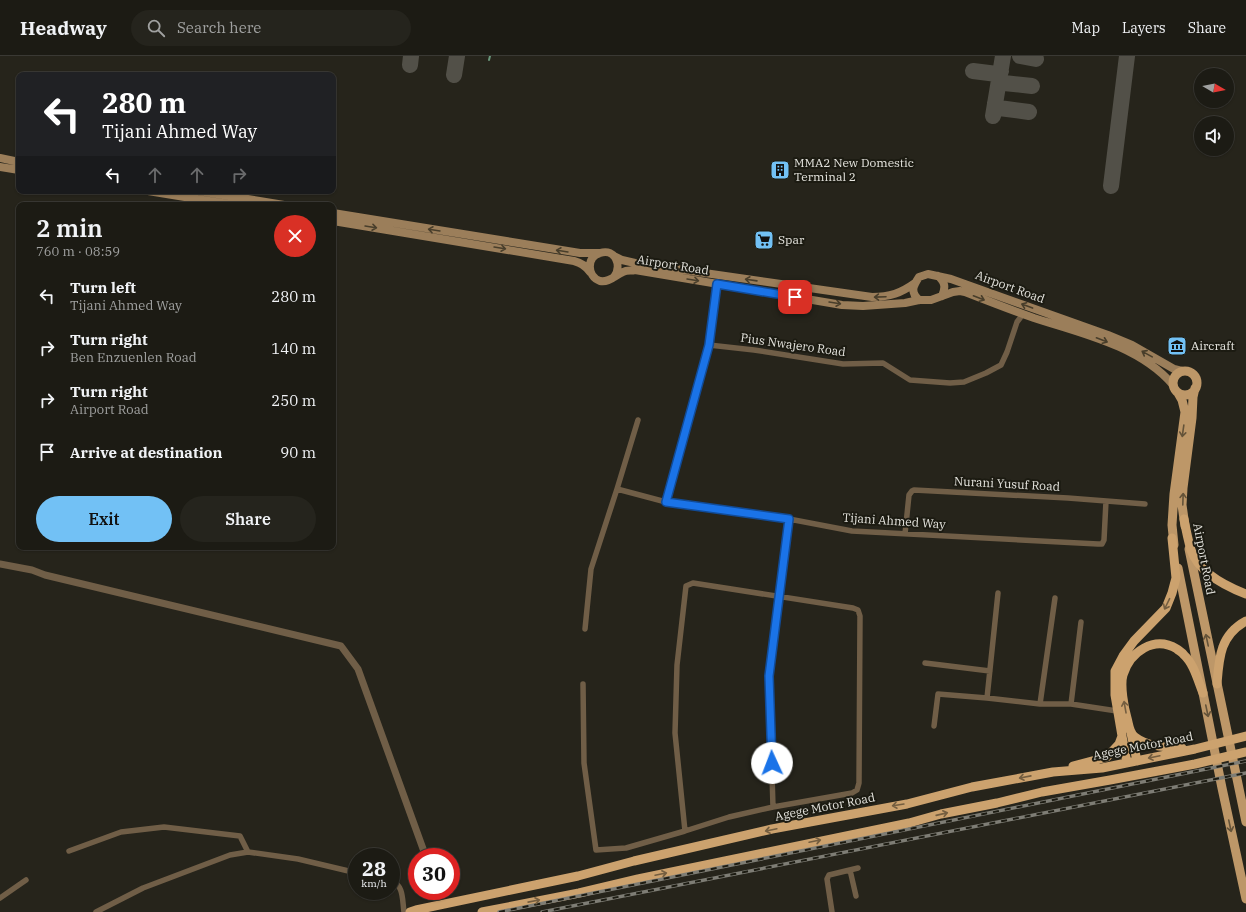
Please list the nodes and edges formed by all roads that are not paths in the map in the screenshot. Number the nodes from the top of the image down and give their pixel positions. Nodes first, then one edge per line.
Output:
1 (0, 158) edge
2 (16, 161) edge
3 (0, 167) edge
4 (16, 170) edge
5 (166, 194) edge
6 (217, 194) edge
7 (216, 202) edge
8 (266, 202) edge
9 (336, 213) edge
10 (336, 221) edge
11 (601, 252) junction
12 (614, 256) junction
13 (591, 273) junction
14 (938, 276) junction
15 (614, 277) junction
16 (915, 283) junction
17 (717, 284) junction
18 (942, 296) junction
19 (919, 300) junction
20 (1023, 314) junction
21 (709, 345) junction
22 (1182, 371) junction
23 (1173, 385) junction
24 (1195, 388) junction
25 (1178, 393) junction
26 (638, 420) dead end
27 (617, 489) junction
28 (1106, 501) junction
29 (666, 502) junction
30 (1145, 504) dead end
31 (789, 519) junction
32 (1184, 519) junction
33 (905, 534) junction
34 (1172, 538) junction
35 (0, 564) edge
36 (998, 593) dead end
37 (1246, 594) edge
38 (779, 597) junction
39 (1054, 598) dead end
40 (1081, 622) dead end
41 (1246, 622) edge
42 (585, 629) dead end
43 (925, 663) dead end
44 (990, 671) junction
45 (583, 684) dead end
46 (1216, 684) junction
47 (1203, 693) junction
48 (988, 698) junction
49 (1040, 704) junction
50 (1071, 704) junction
51 (1117, 711) junction
52 (934, 726) dead end
53 (1126, 734) junction
54 (1246, 736) edge
55 (1195, 749) junction
56 (1246, 752) edge
57 (1137, 761) junction
58 (1127, 763) junction
59 (1053, 772) junction
60 (773, 806) junction
61 (1246, 822) edge
62 (685, 831) junction
63 (423, 848) edge
64 (69, 851) dead end
65 (248, 852) junction
66 (634, 861) junction
67 (858, 868) dead end
68 (850, 870) junction
69 (348, 871) edge
70 (638, 878) junction
71 (26, 880) dead end
72 (400, 889) edge
73 (856, 896) dead end
74 (0, 898) edge
75 (1246, 899) edge
76 (96, 912) edge
77 (404, 912) edge
78 (410, 912) edge
79 (482, 912) edge
80 (832, 912) edge

1 - 2 main road
3 - 4 main road
5 - 7 main road
6 - 8 main road
11 -> 9 main road
10 -> 13 main road
11 - 12 main road
11 - 13 main road
12 - 15 main road
16 -> 12 main road, Airport Road
13 - 15 main road
14 - 16 main road
14 - 18 main road
22 -> 14 main road, Airport Road
15 -> 17 main road, Airport Road
16 - 19 main road
17 -> 19 main road, Airport Road
17 - 21 street
18 - 19 main road
18 -> 20 main road, Airport Road
20 - 21 street, Pius Nwajero Road
20 -> 23 main road, Airport Road
21 - 29 street
22 - 23 main road
22 - 24 main road
23 - 25 main road
24 - 25 main road
32 -> 24 main road, Airport Road
25 -> 34 main road
26 - 27 street
27 - 29 street, Tijani Ahmed Way
27 - 42 street
28 - 30 street, Nurani Yusuf Road
28 - 33 street, Nurani Yusuf Road
28 - 33 street, Tijani Ahmed Way
29 - 31 street, Tijani Ahmed Way
31 - 33 street, Tijani Ahmed Way
31 - 38 street
32 - 37 highway
46 -> 32 main road, Airport Road
34 - 47 main road
34 -> 51 highway
35 - 63 street
36 - 44 street
38 - 60 street
38 - 60 street
38 - 62 street
39 - 49 street
40 - 50 street
41 - 46 highway
43 - 44 street
44 - 48 street
45 - 62 street
46 - 61 main road, Airport Road
53 -> 47 highway
47 -> 75 main road
48 - 49 street
48 - 52 street
49 - 50 street
50 - 51 street
51 - 53 highway
53 - 55 highway
53 - 57 highway
53 - 58 highway
53 - 59 highway
54 - 55 highway, Agege Motor Road
55 -> 57 highway, Agege Motor Road
70 -> 56 highway
57 - 58 highway, Agege Motor Road
58 - 59 highway, Agege Motor Road
59 -> 66 highway, Agege Motor Road
60 - 62 street
64 - 65 street
65 - 69 street
65 - 76 street
66 - 70 highway
66 - 78 highway, Agege Motor Road
67 - 68 street
68 - 73 street
68 - 80 street
79 -> 70 highway
71 - 74 street
72 - 77 street

